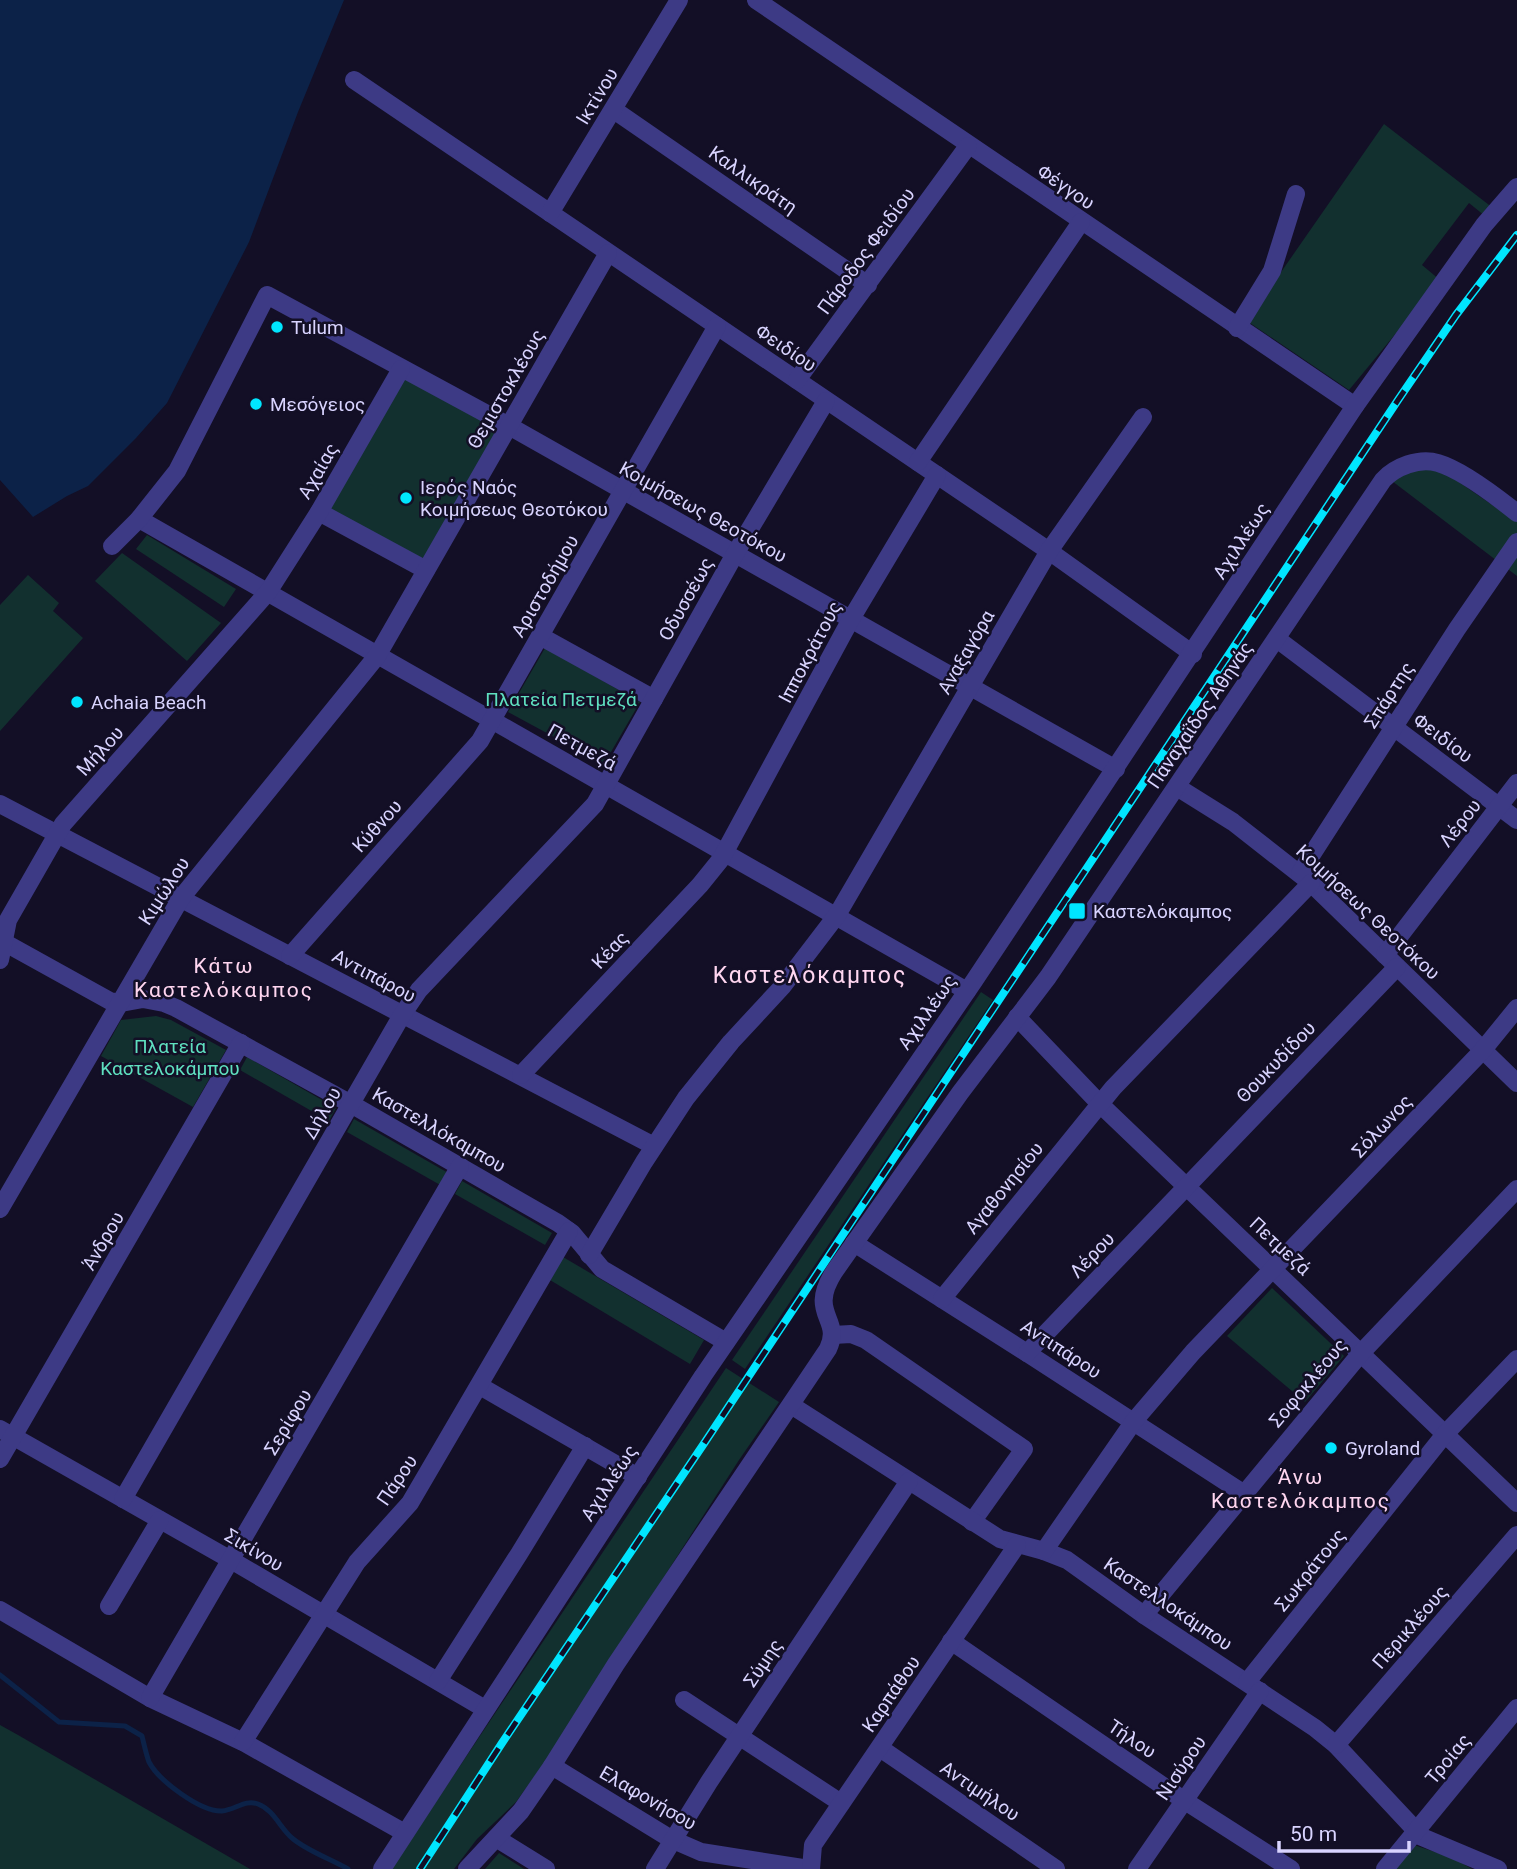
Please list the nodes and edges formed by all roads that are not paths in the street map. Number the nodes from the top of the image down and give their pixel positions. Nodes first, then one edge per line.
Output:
1 (679, 0) edge
2 (756, 0) edge
3 (780, 7) edge
4 (354, 79) dead end
5 (614, 110) junction
6 (968, 146) junction
7 (1517, 187) edge
8 (1296, 194) dead end
9 (550, 213) junction
10 (1081, 222) junction
11 (608, 253) junction
12 (868, 285) junction
13 (717, 326) junction
14 (1237, 328) junction
15 (401, 369) junction
16 (797, 380) junction
17 (826, 401) junction
18 (1354, 407) junction
19 (1143, 417) dead end
20 (509, 426) junction
21 (918, 462) junction
22 (937, 475) junction
23 (623, 491) junction
24 (319, 512) junction
25 (1517, 513) edge
26 (139, 519) junction
27 (1517, 542) edge
28 (112, 546) dead end
29 (1049, 551) junction
30 (736, 554) junction
31 (426, 570) junction
32 (268, 592) junction
33 (851, 619) junction
34 (540, 636) junction
35 (1277, 639) junction
36 (1192, 654) junction
37 (377, 656) junction
38 (970, 687) junction
39 (654, 699) junction
40 (492, 721) junction
41 (1393, 728) junction
42 (1116, 769) junction
43 (1517, 783) edge
44 (606, 784) junction
45 (1177, 787) junction
46 (0, 804) edge
47 (1499, 806) junction
48 (1517, 820) edge
49 (57, 833) junction
50 (726, 852) junction
51 (1305, 878) junction
52 (181, 898) junction
53 (837, 915) junction
54 (2, 941) edge
55 (290, 956) junction
56 (0, 960) edge
57 (1391, 961) junction
58 (140, 969) junction
59 (967, 991) junction
60 (143, 999) junction
61 (121, 1003) junction
62 (1517, 1008) edge
63 (402, 1015) junction
64 (1017, 1017) junction
65 (241, 1043) junction
66 (1482, 1051) junction
67 (521, 1075) junction
68 (1517, 1083) edge
69 (351, 1104) junction
70 (1100, 1104) junction
71 (654, 1146) junction
72 (460, 1167) junction
73 (1186, 1187) junction
74 (1517, 1189) edge
75 (0, 1209) edge
76 (569, 1231) junction
77 (854, 1243) junction
78 (589, 1255) junction
79 (1274, 1270) junction
80 (942, 1299) junction
81 (832, 1335) junction
82 (726, 1342) junction
83 (1365, 1349) junction
84 (1027, 1353) junction
85 (1517, 1359) edge
86 (480, 1386) junction
87 (791, 1405) junction
88 (1134, 1422) junction
89 (7, 1433) edge
90 (1445, 1434) junction
91 (585, 1446) junction
92 (0, 1459) edge
93 (638, 1477) junction
94 (909, 1481) junction
95 (1243, 1493) junction
96 (123, 1499) junction
97 (1517, 1503) edge
98 (160, 1520) junction
99 (972, 1522) junction
100 (1517, 1535) edge
101 (1017, 1545) junction
102 (1044, 1551) junction
103 (231, 1560) junction
104 (109, 1606) dead end
105 (0, 1610) edge
106 (323, 1615) junction
107 (1144, 1615) junction
108 (951, 1642) junction
109 (438, 1681) junction
110 (1254, 1686) junction
111 (150, 1698) junction
112 (684, 1700) dead end
113 (1517, 1708) edge
114 (485, 1709) junction
115 (739, 1737) junction
116 (243, 1742) junction
117 (1336, 1745) junction
118 (880, 1748) junction
119 (552, 1766) junction
120 (1185, 1801) junction
121 (841, 1803) junction
122 (1415, 1830) junction
123 (405, 1833) junction
124 (496, 1838) junction
125 (671, 1839) junction
126 (382, 1869) edge
127 (467, 1869) edge
128 (546, 1869) edge
129 (654, 1869) edge
130 (810, 1869) edge
131 (1056, 1869) edge
132 (1138, 1869) edge
133 (1291, 1869) edge
134 (1385, 1869) edge
135 (1498, 1869) edge

1 - 5 street, Ικτίνου
2 - 3 street, Φέγγου
3 - 6 street, Φέγγου
4 - 9 street, Φειδίου
5 - 9 street, Ικτίνου
5 - 12 street, Καλλικράτη
6 - 10 street, Φέγγου
6 - 12 street, Πάροδος Φειδίου
7 - 18 street, Αχιλλέως
8 - 14 street
9 - 11 street, Φειδίου
10 - 14 street, Φέγγου
10 - 21 street
11 - 13 street, Φειδίου
11 - 20 street, Θεμιστοκλέους
12 - 16 street, Πάροδος Φειδίου
13 - 16 street, Φειδίου
13 - 23 street, Αριστοδήμου
14 - 18 street, Φέγγου
15 - 20 street, Κοιμήσεως Θεοτόκου
15 - 24 street, Αχαίας
15 - 26 street, Κοιμήσεως Θεοτόκου
16 - 17 street, Φειδίου
17 - 21 street, Φειδίου
17 - 30 street, Οδυσσέως
18 - 36 street, Αχιλλέως
19 - 29 street, Αναξαγόρα
20 - 23 street, Κοιμήσεως Θεοτόκου
20 - 31 street, Θεμιστοκλέους
21 - 22 street, Φειδίου
22 - 29 street, Φειδίου
22 - 33 street, Ιπποκράτους
23 - 30 street, Κοιμήσεως Θεοτόκου
23 - 34 street, Αριστοδήμου
24 - 31 street
24 - 32 street, Αχαίας
25 - 35 street, Παναχαΐδος Αθηνάς
26 - 28 street
26 - 32 street, Πετμεζά
27 - 41 street, Σπάρτης
29 - 36 street, Φειδίου
29 - 38 street, Αναξαγόρα
30 - 33 street, Κοιμήσεως Θεοτόκου
30 - 39 street, Οδυσσέως
31 - 37 street, Θεμιστοκλέους
32 - 37 street, Πετμεζά
32 - 49 street, Μήλου
33 - 38 street, Κοιμήσεως Θεοτόκου
33 - 50 street, Ιπποκράτους
34 - 39 street
34 - 40 street, Αριστοδήμου
35 - 41 street, Φειδίου
35 - 45 street, Παναχαΐδος Αθηνάς
36 - 42 street, Αχιλλέως
37 - 40 street, Πετμεζά
37 - 52 street, Κιμώλου
38 - 42 street, Κοιμήσεως Θεοτόκου
38 - 53 street, Αναξαγόρα
39 - 44 street, Οδυσσέως
40 - 44 street, Πετμεζά
40 - 55 street, Κύθνου
41 - 47 street, Φειδίου
41 - 51 street, Σπάρτης
42 - 59 street, Αχιλλέως
43 - 47 street, Λέρου
44 - 50 street, Πετμεζά
44 - 63 street, Δήλου
45 - 51 street, Κοιμήσεως Θεοτόκου
45 - 64 street, Παναχαΐδος Αθηνάς
46 - 49 street, Αντιπάρου
47 - 48 street, Φειδίου
47 - 57 street, Λέρου
49 - 52 street, Αντιπάρου
49 - 54 street, Μήλου
50 - 53 street, Πετμεζά
50 - 67 street, Κέας
51 - 57 street, Κοιμήσεως Θεοτόκου
51 - 70 street, Σπάρτης
52 - 55 street, Αντιπάρου
52 - 58 street, Κιμώλου
53 - 59 street, Πετμεζά
53 - 71 street
54 - 56 street, Μήλου
54 - 61 street
55 - 63 street, Αντιπάρου
57 - 66 street, Κοιμήσεως Θεοτόκου
57 - 73 street, Θουκυδίδου
58 - 60 street
58 - 61 street, Κιμώλου
59 - 82 street, Αχιλλέως
60 - 61 street, Καστελλόκαμπου
60 - 65 street, Καστελλόκαμπου
61 - 75 street, Κιμώλου
62 - 66 street, Σόλωνος
63 - 67 street, Αντιπάρου
63 - 69 street, Δήλου
64 - 70 street, Πετμεζά
64 - 77 street, Παναχαΐδος Αθηνάς
65 - 69 street, Καστελλόκαμπου
65 - 89 street, Άνδρου
66 - 68 street, Κοιμήσεως Θεοτόκου
66 - 79 street, Σόλωνος
67 - 71 street, Αντιπάρου
69 - 72 street, Καστελλόκαμπου
69 - 96 street, Δήλου
70 - 73 street, Πετμεζά
70 - 80 street, Αγαθονησίου
71 - 78 street
72 - 76 street, Καστελλόκαμπου
72 - 103 street, Σερίφου
73 - 79 street, Πετμεζά
73 - 84 street, Λέρου
74 - 83 street, Σοφοκλέους
76 - 78 street, Καστελλόκαμπου
76 - 86 street, Πάρου
77 - 80 street, Αντιπάρου
77 - 81 street, Παναχαΐδος Αθηνάς
78 - 82 street, Καστελλόκαμπου
79 - 83 street, Πετμεζά
79 - 88 street
80 - 84 street, Αντιπάρου
81 - 87 street
81 - 99 street
82 - 93 street, Αχιλλέως
83 - 90 street, Πετμεζά
83 - 95 street, Σοφοκλέους
84 - 88 street, Αντιπάρου
85 - 90 street, Σωκράτους
86 - 91 street
86 - 106 street, Πάρου
87 - 94 street, Καστελλοκάμπου
87 - 119 street
88 - 95 street, Αντιπάρου
88 - 102 street
89 - 92 street, Άνδρου
89 - 96 street, Σικίνου
90 - 97 street, Πετμεζά
90 - 110 street, Σωκράτους
91 - 93 street
91 - 109 street
93 - 114 street, Αχιλλέως
94 - 99 street, Καστελλοκάμπου
94 - 115 street, Σύμης
95 - 107 street, Σοφοκλέους
96 - 98 street, Σικίνου
98 - 103 street, Σικίνου
98 - 104 street
99 - 101 street, Καστελλοκάμπου
100 - 117 street, Περικλέους
101 - 102 street, Καστελλοκάμπου
101 - 108 street, Καρπάθου
102 - 107 street, Καστελλοκάμπου
103 - 106 street, Σικίνου
103 - 111 street, Σερίφου
105 - 111 street
106 - 109 street, Σικίνου
106 - 116 street, Πάρου
107 - 110 street, Καστελλοκάμπου
108 - 118 street, Καρπάθου
108 - 120 street, Τήλου
109 - 114 street, Σικίνου
110 - 117 street, Καστελλοκάμπου
110 - 120 street, Νισύρου
111 - 116 street
112 - 115 street
113 - 122 street, Τροίας
114 - 123 street, Αχιλλέως
115 - 121 street
115 - 125 street, Σύμης
116 - 123 street
117 - 122 street, Καστελλοκάμπου
118 - 121 street, Καρπάθου
118 - 131 street, Αντιμήλου
119 - 124 street
119 - 125 street, Ελαφονήσου
120 - 132 street, Νισύρου
120 - 133 street, Τήλου
121 - 130 street, Καρπάθου
122 - 134 street, Τροίας
122 - 135 street, Καστελλοκάμπου
123 - 126 street, Αχιλλέως
124 - 127 street
124 - 128 street
125 - 129 street, Σύμης
125 - 130 street, Ελαφονήσου

